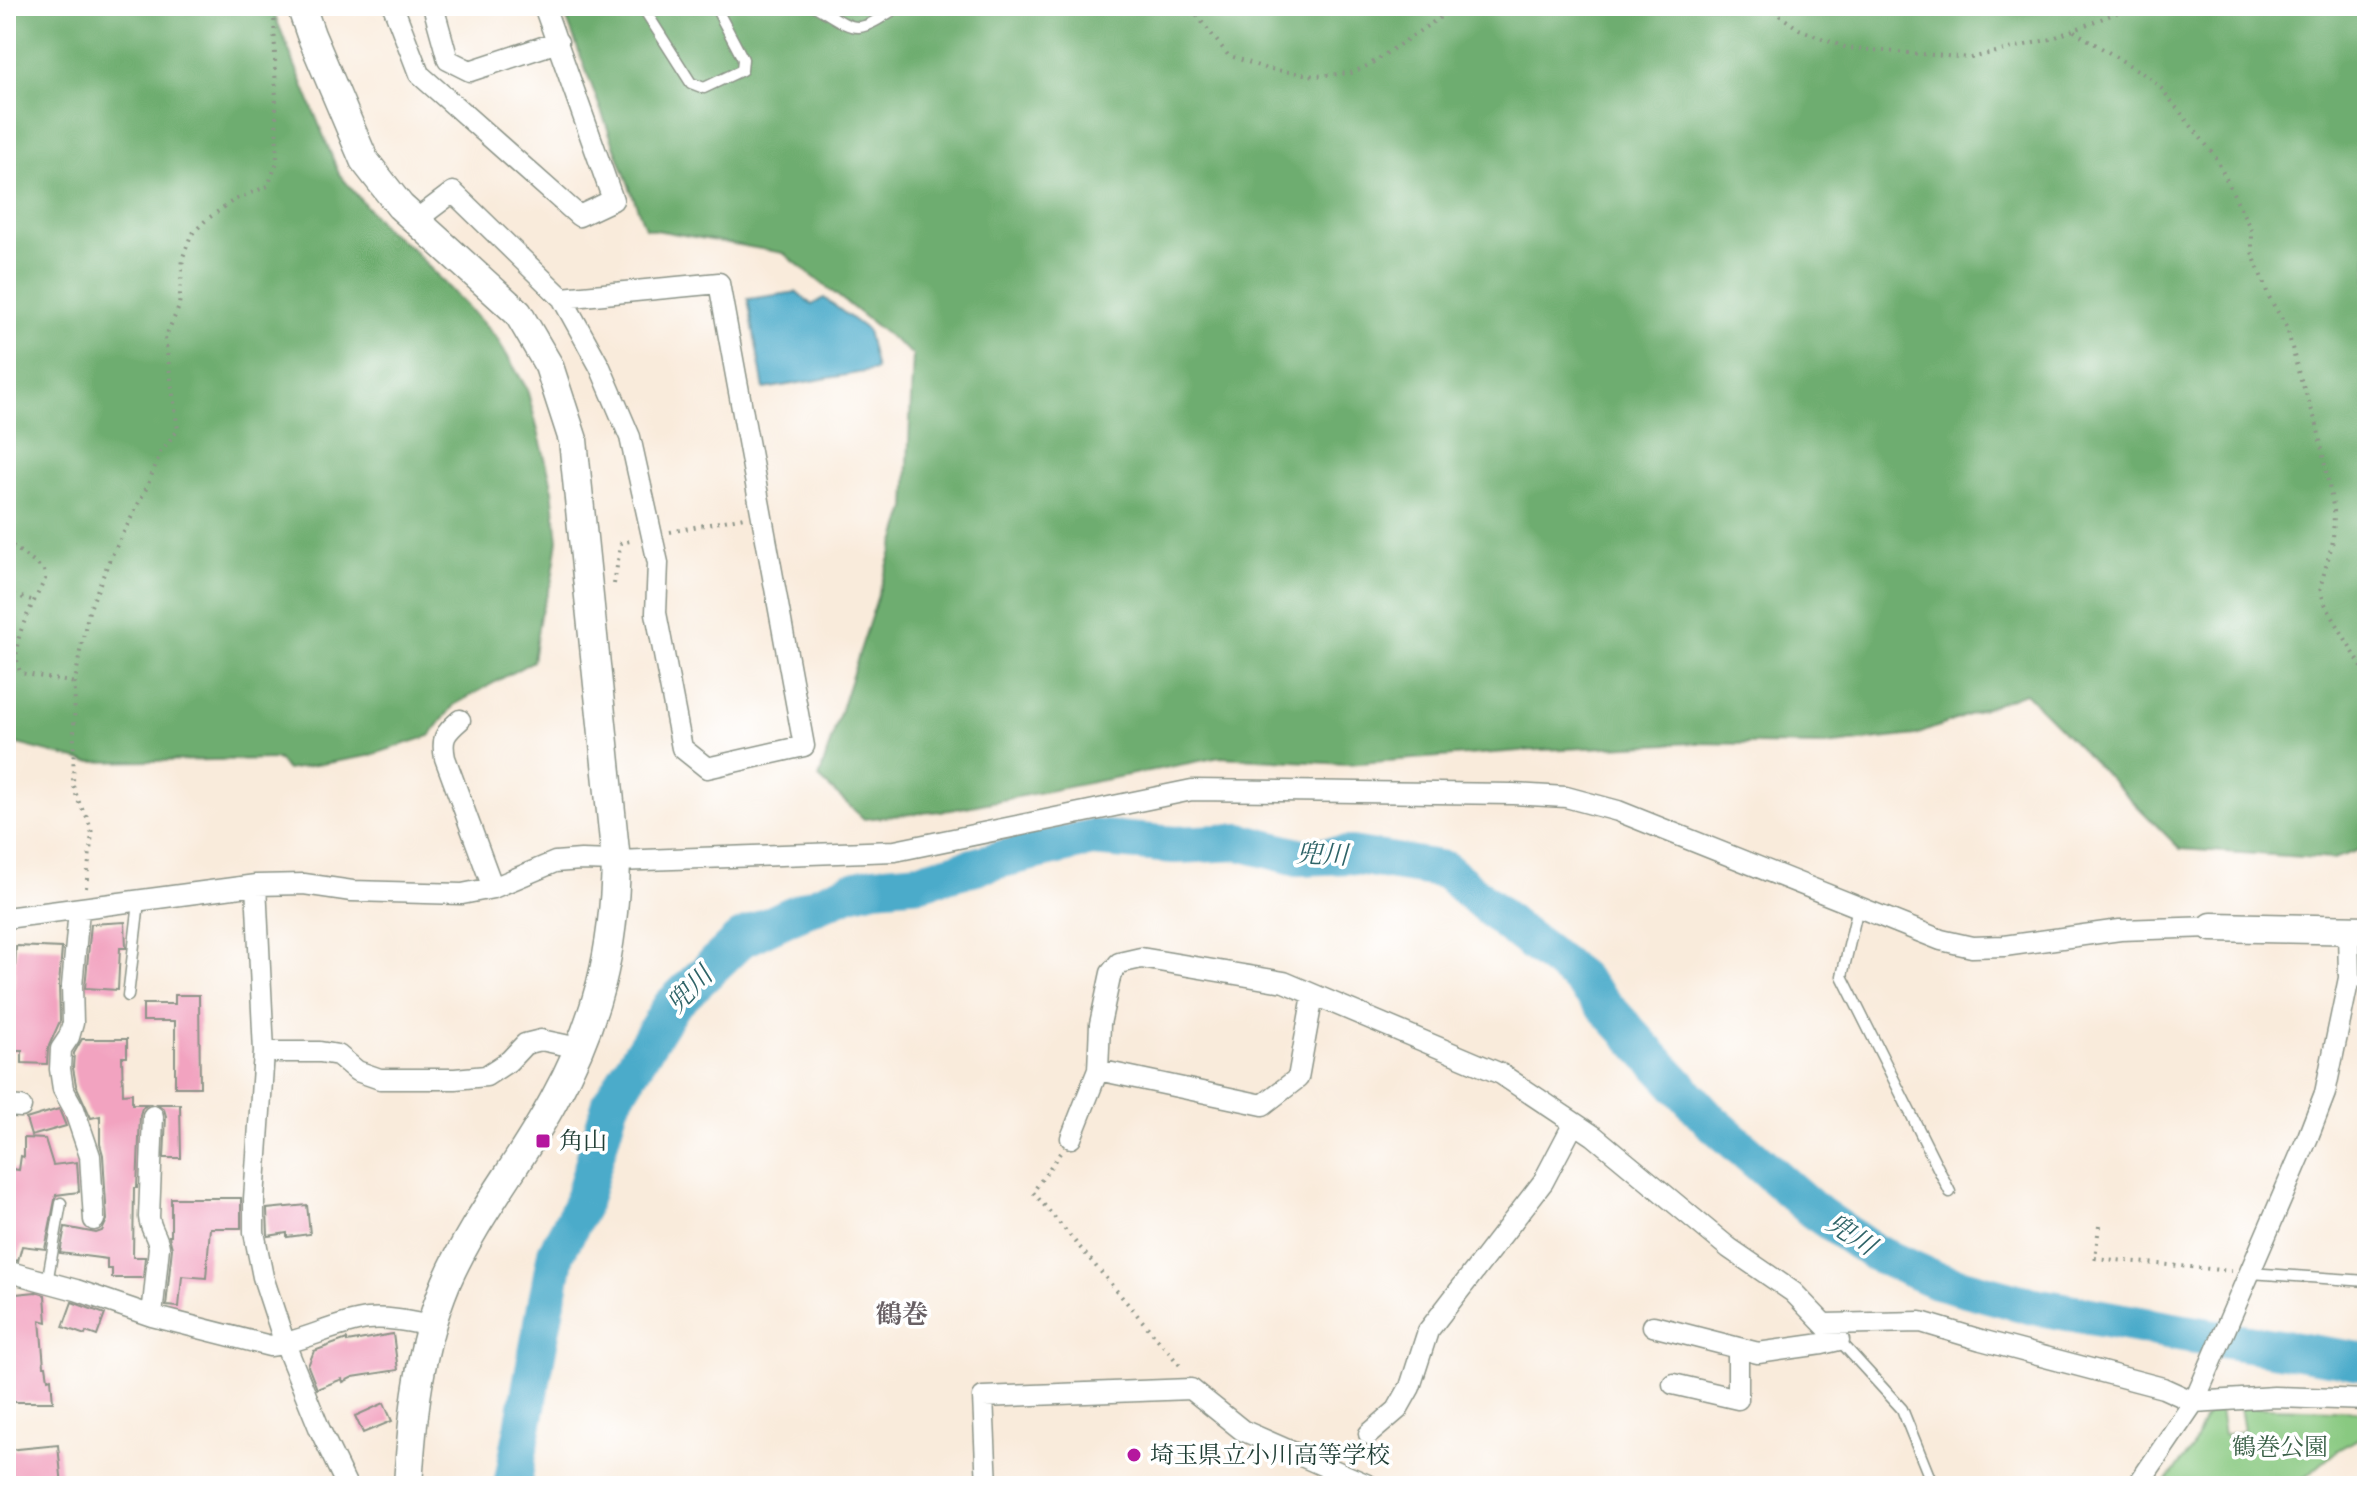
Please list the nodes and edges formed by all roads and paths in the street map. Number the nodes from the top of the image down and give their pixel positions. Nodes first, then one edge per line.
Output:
1 (274, 6) edge
2 (301, 6) edge
3 (393, 6) edge
4 (433, 6) edge
5 (544, 6) edge
6 (642, 6) edge
7 (715, 6) edge
8 (815, 6) edge
9 (899, 6) edge
10 (1184, 6) edge
11 (1457, 6) edge
12 (1766, 6) edge
13 (2133, 6) edge
14 (2074, 31) junction
15 (558, 42) junction
16 (416, 220) junction
17 (562, 298) junction
18 (762, 513) junction
19 (653, 536) junction
20 (6, 541) edge
21 (614, 584) dead end
22 (6, 593) edge
23 (35, 601) junction
24 (2367, 676) edge
25 (75, 683) junction
26 (460, 720) dead end
27 (616, 861) junction
28 (256, 885) junction
29 (493, 888) junction
30 (139, 902) junction
31 (1858, 907) junction
32 (81, 910) junction
33 (6, 918) edge
34 (2212, 927) joint
35 (2357, 930) edge
36 (2358, 981) edge
37 (1313, 995) junction
38 (128, 996) dead end
39 (579, 1048) junction
40 (264, 1052) junction
41 (1098, 1070) junction
42 (153, 1116) dead end
43 (1574, 1123) junction
44 (1071, 1138) joint
45 (1950, 1192) dead end
46 (61, 1203) dead end
47 (94, 1220) dead end
48 (2099, 1226) dead end
49 (6, 1271) edge
50 (2249, 1275) junction
51 (2367, 1281) edge
52 (47, 1283) junction
53 (152, 1316) junction
54 (1824, 1324) junction
55 (431, 1326) junction
56 (1653, 1326) dead end
57 (1839, 1340) junction
58 (285, 1344) junction
59 (1738, 1348) junction
60 (1673, 1384) dead end
61 (1191, 1389) junction
62 (2196, 1396) junction
63 (2367, 1400) edge
64 (1369, 1434) dead end
65 (347, 1486) edge
66 (408, 1486) edge
67 (987, 1486) edge
68 (1370, 1486) edge
69 (1933, 1486) edge
70 (2137, 1486) edge

1 - 25 path
2 - 16 street
3 - 15 street
4 - 15 street
5 - 15 street
6 - 7 lane
8 - 9 lane
10 - 11 path
12 - 14 path
13 - 14 path
14 - 24 path
16 - 17 street
16 - 27 street
17 - 18 street
17 - 19 street
18 - 19 path
18 - 19 street
19 - 21 path
20 - 23 path
22 - 23 path
23 - 25 path
25 - 32 path
26 - 29 street
27 - 29 street
27 - 31 street
27 - 39 street
28 - 29 street
28 - 30 street
28 - 40 street
30 - 32 street
30 - 38 lane
31 - 34 street
31 - 45 lane
32 - 33 street
32 - 47 street
34 - 35 street
35 - 36 street
36 - 50 street
37 - 41 street
37 - 41 street
37 - 43 street
39 - 40 street
39 - 55 street
40 - 58 street
41 - 44 street
42 - 53 street
43 - 54 street
43 - 64 street
44 - 61 path
46 - 52 lane
48 - 50 path
49 - 52 street
50 - 51 lane
50 - 62 street
52 - 53 street
53 - 58 street
54 - 57 street
54 - 62 street
55 - 58 street
55 - 66 street
56 - 59 street
57 - 59 street
57 - 69 lane
58 - 65 street
59 - 60 street
61 - 67 street
61 - 68 street
62 - 63 street
62 - 70 street

